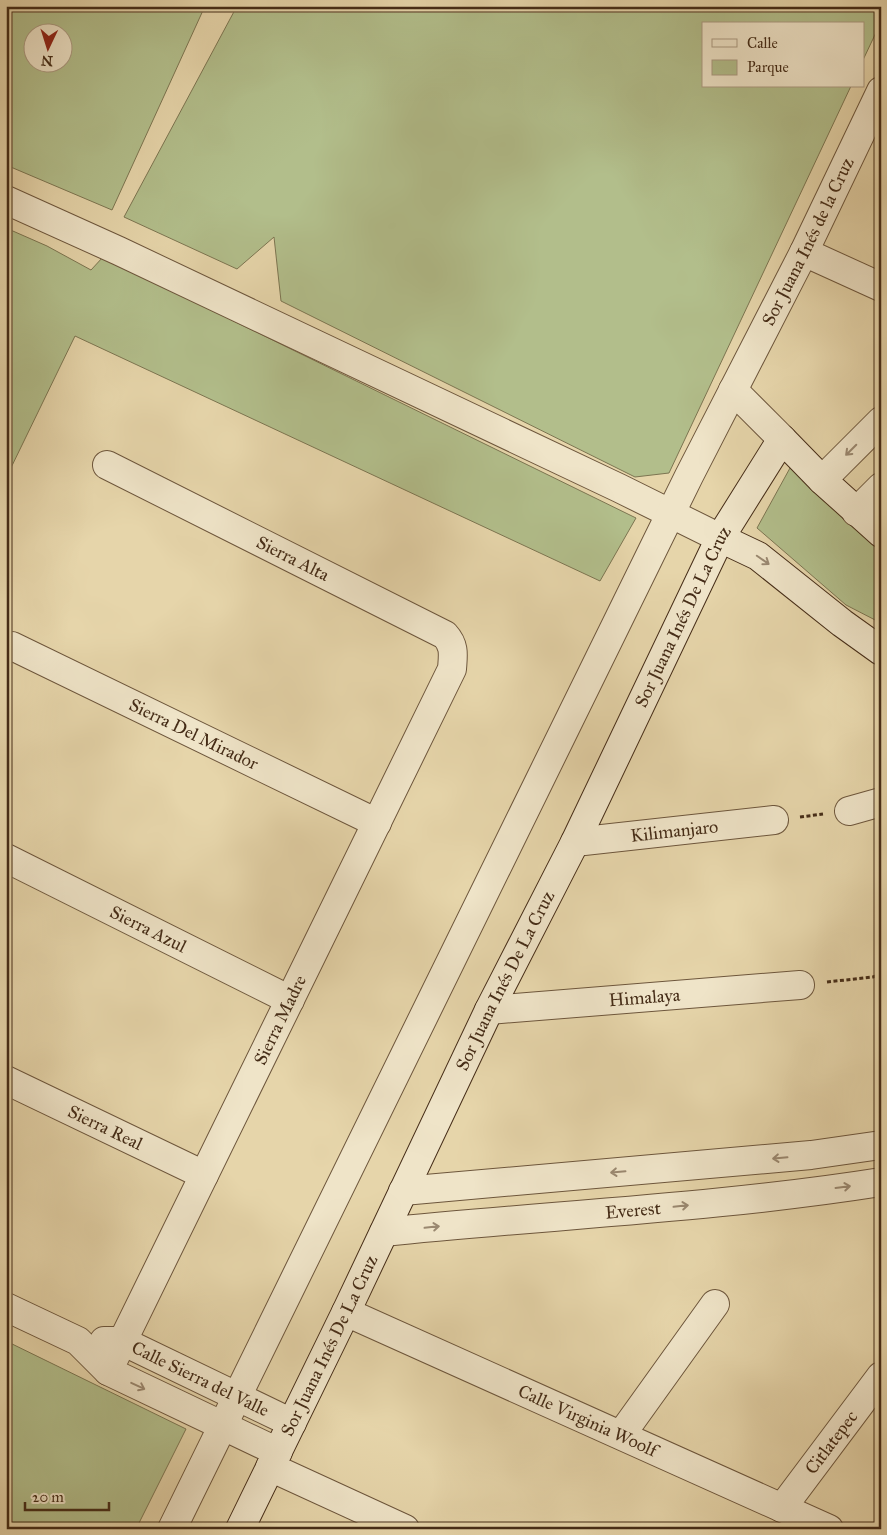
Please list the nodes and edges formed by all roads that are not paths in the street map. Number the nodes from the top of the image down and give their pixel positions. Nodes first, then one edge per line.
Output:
1 (878, 103) edge
2 (6, 200) edge
3 (804, 252) junction
4 (881, 287) edge
5 (732, 390) junction
6 (881, 421) edge
7 (782, 439) junction
8 (107, 465) dead end
9 (822, 480) junction
10 (881, 488) edge
11 (856, 512) junction
12 (672, 513) junction
13 (881, 533) edge
14 (720, 538) junction
15 (12, 646) dead end
16 (881, 651) edge
17 (452, 669) joint
18 (881, 802) edge
19 (849, 811) road end
20 (774, 820) road end
21 (376, 823) junction
22 (575, 842) junction
23 (6, 858) edge
24 (800, 985) road end
25 (290, 1000) junction
26 (489, 1010) junction
27 (6, 1080) edge
28 (881, 1145) edge
29 (204, 1175) junction
30 (881, 1182) edge
31 (403, 1191) junction
32 (384, 1232) junction
33 (715, 1304) dead end
34 (6, 1307) edge
35 (346, 1312) junction
36 (78, 1341) junction
37 (122, 1341) junction
38 (108, 1372) junction
39 (881, 1376) edge
40 (237, 1396) junction
41 (292, 1423) junction
42 (223, 1426) junction
43 (621, 1435) junction
44 (274, 1460) junction
45 (782, 1508) junction
46 (172, 1529) edge
47 (240, 1529) edge
48 (404, 1529) edge
49 (829, 1529) edge

1 - 3 street, Sor Juana Inés de la Cruz
2 - 12 street
3 - 4 street
3 - 5 street, Sor Juana Inés de la Cruz
5 - 7 street
5 - 12 street, Sor Juana Inés de la Cruz
6 -> 9 street
7 - 9 street
7 - 14 street, Sor Juana Inés De La Cruz
8 - 17 street, Sierra Alta
9 - 11 street
10 - 11 street
11 - 13 street
12 - 14 street
12 - 40 street
14 -> 16 street
14 - 22 street, Sor Juana Inés De La Cruz
15 - 21 street, Sierra Del Mirador
17 - 21 street, Sierra Madre
18 - 19 street
20 - 22 street, Kilimanjaro
21 - 25 street, Sierra Madre
22 - 26 street, Sor Juana Inés De La Cruz
23 - 25 street, Sierra Azul
24 - 26 street, Himalaya
25 - 29 street, Sierra Madre
26 - 31 street, Sor Juana Inés De La Cruz
27 - 29 street, Sierra Real
28 -> 31 street
29 - 37 street, Sierra Madre
32 -> 30 street, Everest
31 - 32 street, Sor Juana Inés De La Cruz
32 - 35 street, Sor Juana Inés De La Cruz
33 - 43 street
34 - 36 street
35 - 41 street, Sor Juana Inés De La Cruz
35 - 43 street, Calle Virginia Woolf
36 - 37 street, Calle Sierra del Valle
36 - 38 street
37 - 38 street, Sierra Madre
37 - 40 street, Calle Sierra del Valle
38 -> 42 street, Calle Sierra del Valle
39 - 45 street, Citlatepec
40 - 41 street, Calle Sierra del Valle
40 - 42 street
41 - 44 street, Sor Juana Inés De La Cruz
42 - 44 street, Calle Sierra del Valle
42 - 46 street
43 - 45 street, Calle Virginia Woolf
44 - 47 street, Sor Juana Inés De La Cruz
44 - 48 street, Calle Sierra del Valle
45 - 49 street, Calle Virginia Woolf

